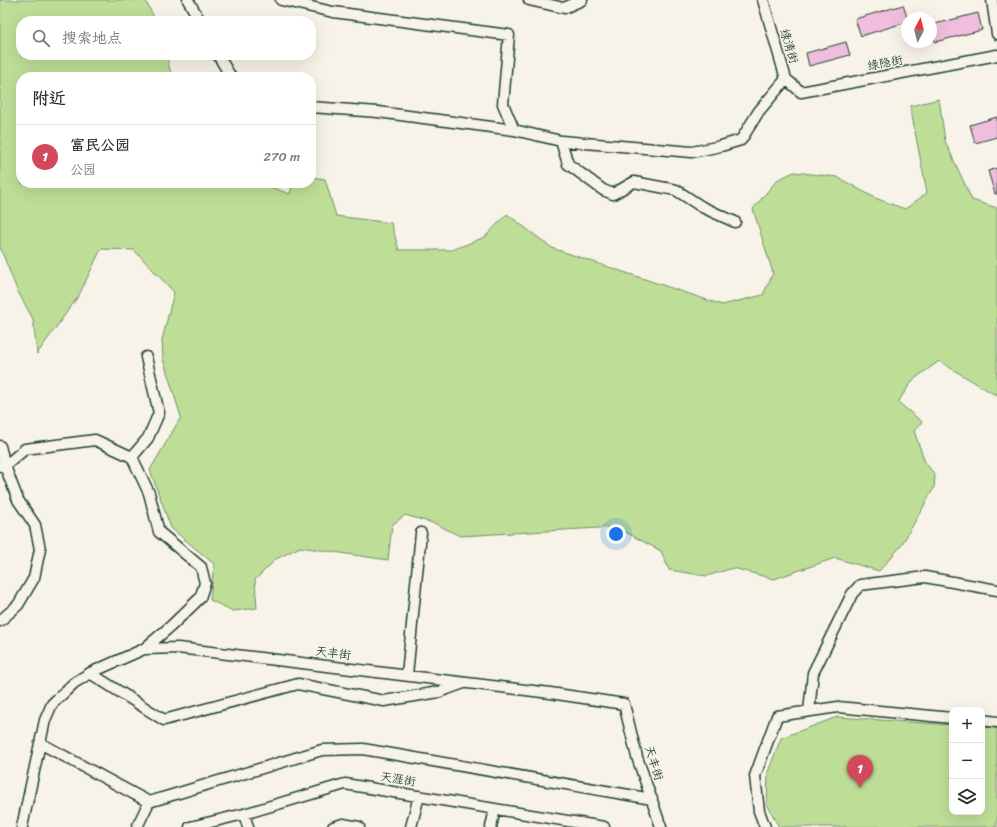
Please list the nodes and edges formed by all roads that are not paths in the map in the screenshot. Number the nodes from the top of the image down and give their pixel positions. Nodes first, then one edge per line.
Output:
1 (188, 0) edge
2 (281, 0) edge
3 (529, 0) edge
4 (582, 0) edge
5 (763, 0) edge
6 (992, 0) edge
7 (197, 16) edge
8 (997, 34) edge
9 (997, 55) edge
10 (221, 60) edge
11 (227, 72) edge
12 (786, 80) junction
13 (801, 92) joint
14 (316, 108) edge
15 (514, 130) junction
16 (561, 141) junction
17 (735, 222) dead end
18 (146, 357) dead end
19 (0, 446) edge
20 (132, 457) junction
21 (3, 466) edge
22 (421, 533) dead end
23 (997, 590) edge
24 (0, 621) edge
25 (144, 649) junction
26 (90, 673) junction
27 (406, 675) junction
28 (465, 682) junction
29 (809, 711) junction
30 (949, 718) edge
31 (985, 720) edge
32 (997, 722) edge
33 (40, 743) junction
34 (418, 796) junction
35 (652, 799) junction
36 (149, 802) junction
37 (495, 809) junction
38 (244, 814) junction
39 (26, 825) edge
40 (137, 827) edge
41 (190, 827) edge
42 (248, 827) edge
43 (333, 827) edge
44 (359, 827) edge
45 (411, 827) edge
46 (491, 827) edge
47 (604, 827) edge
48 (661, 827) edge
49 (765, 827) edge

1 - 7 street
2 - 15 street
3 - 4 street
5 - 12 street, 绿清街
6 - 8 street
9 - 13 street, 绿隐街
10 - 11 street
12 - 13 street, 绿清街
12 - 16 street
14 - 15 street
15 - 16 street
16 - 17 street
18 - 20 street
19 - 21 street
20 - 21 street
20 - 25 street
21 - 24 street
22 - 27 street
23 - 29 street
25 - 26 street, 天丰街
25 - 27 street, 天丰街
26 - 28 street
26 - 33 street, 天丰街
27 - 28 street, 天丰街
28 - 35 street, 天丰街
29 - 30 street
29 - 49 street
31 - 32 street
33 - 36 street
33 - 39 street, 天丰街
34 - 37 street, 天涯街
34 - 38 street, 天涯街
34 - 45 street
35 - 36 street
35 - 48 street, 天丰街
36 - 40 street
37 - 46 street
37 - 47 street, 天涯街
38 - 41 street, 天涯街
38 - 42 street
43 - 44 street

